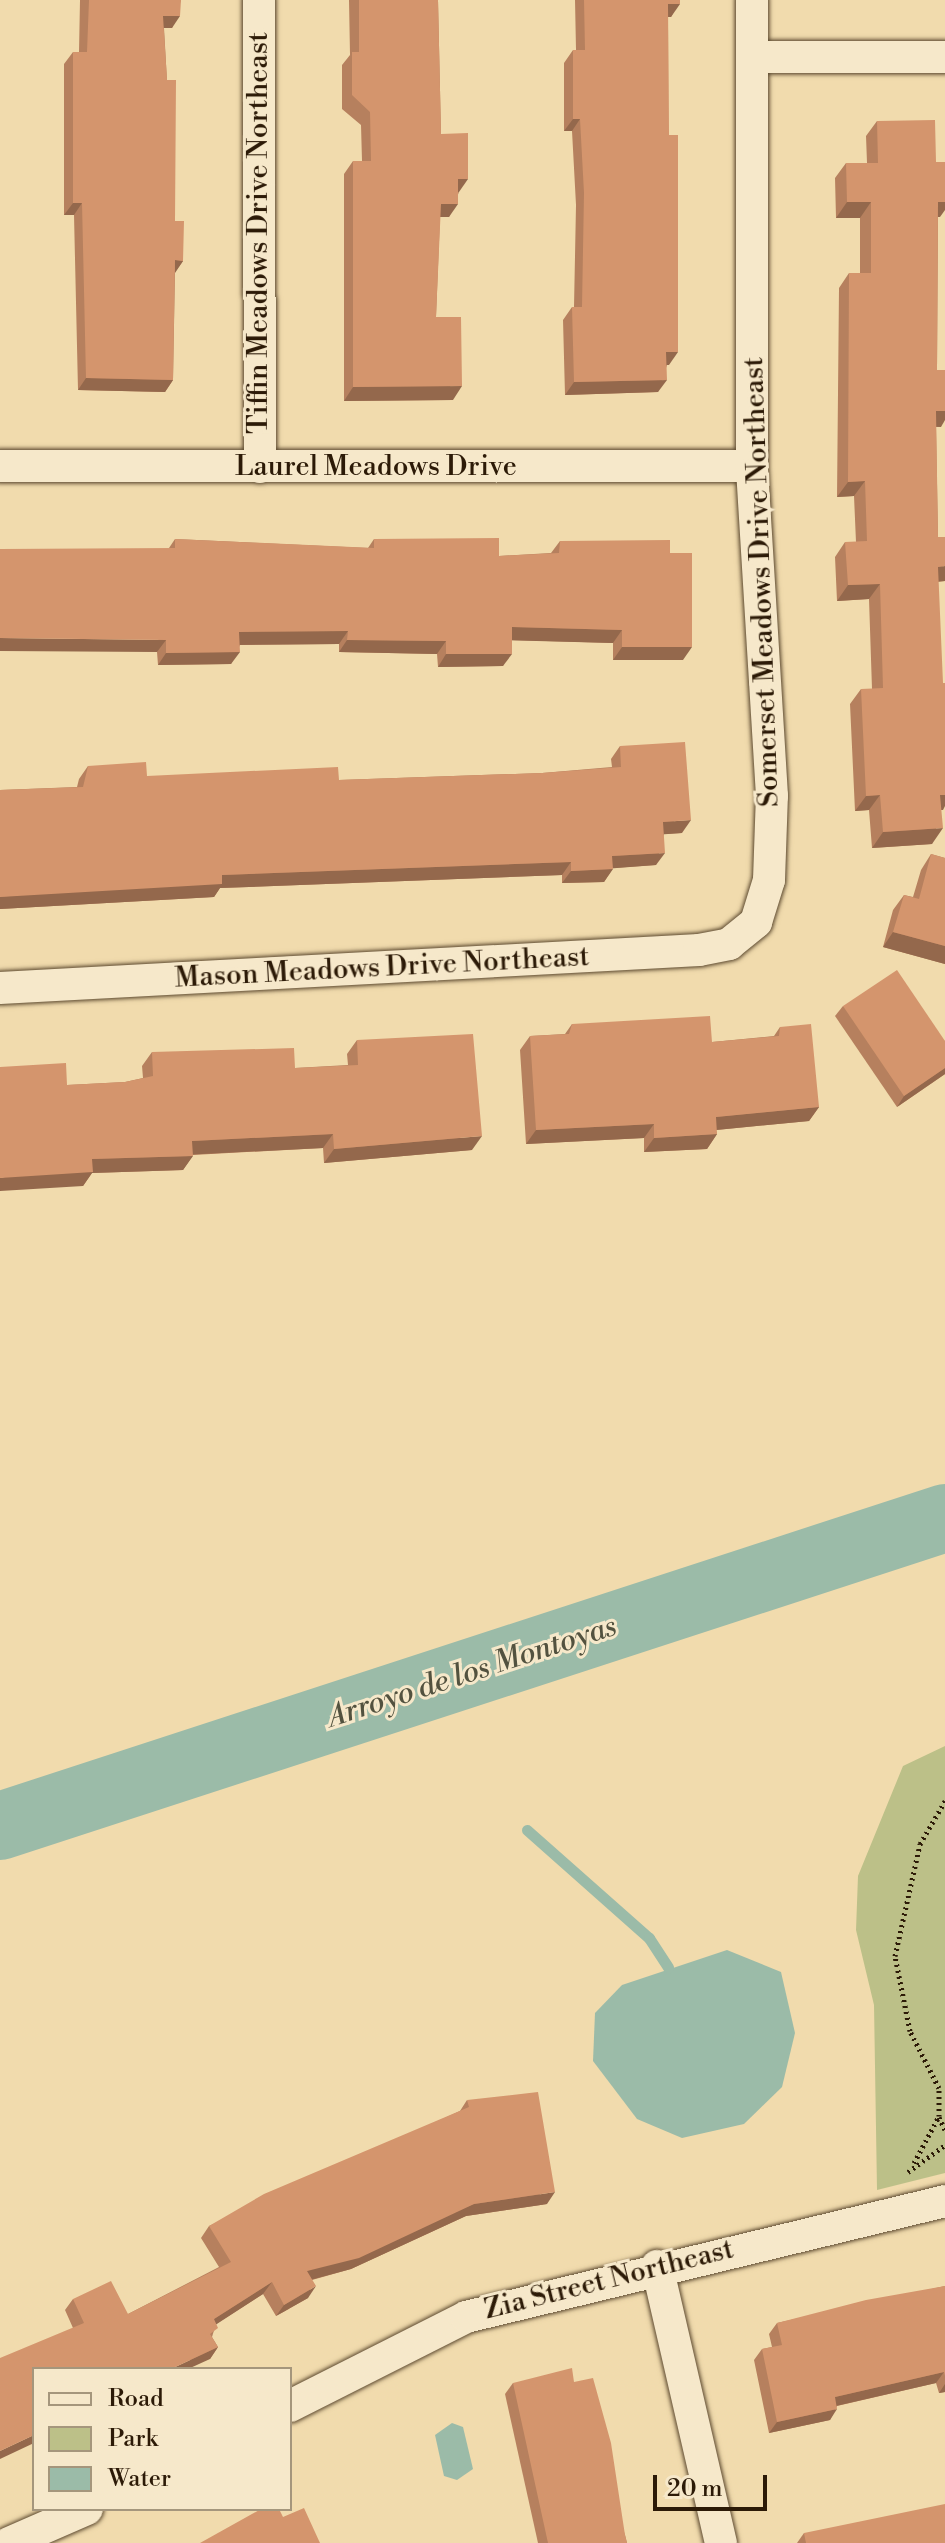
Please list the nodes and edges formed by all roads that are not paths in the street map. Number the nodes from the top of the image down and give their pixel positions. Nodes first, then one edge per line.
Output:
1 (259, 0) edge
2 (752, 0) edge
3 (752, 57) junction
4 (945, 57) edge
5 (0, 466) edge
6 (752, 466) junction
7 (260, 467) junction
8 (756, 922) joint
9 (0, 988) edge
10 (945, 2201) edge
11 (657, 2266) junction
12 (292, 2405) edge
13 (72, 2525) edge
14 (9, 2543) edge
15 (721, 2543) edge

1 - 7 street, Tiffin Meadows Drive Northeast
2 - 3 street, Somerset Meadows Drive Northeast
3 - 4 street
3 - 6 street, Somerset Meadows Drive Northeast
5 - 7 street, Laurel Meadows Drive
6 - 7 street, Laurel Meadows Drive
6 - 8 street, Somerset Meadows Drive Northeast
8 - 9 street, Mason Meadows Drive Northeast
10 - 11 street, Zia Street Northeast
11 - 12 street, Zia Street Northeast
11 - 15 street
13 - 14 street

